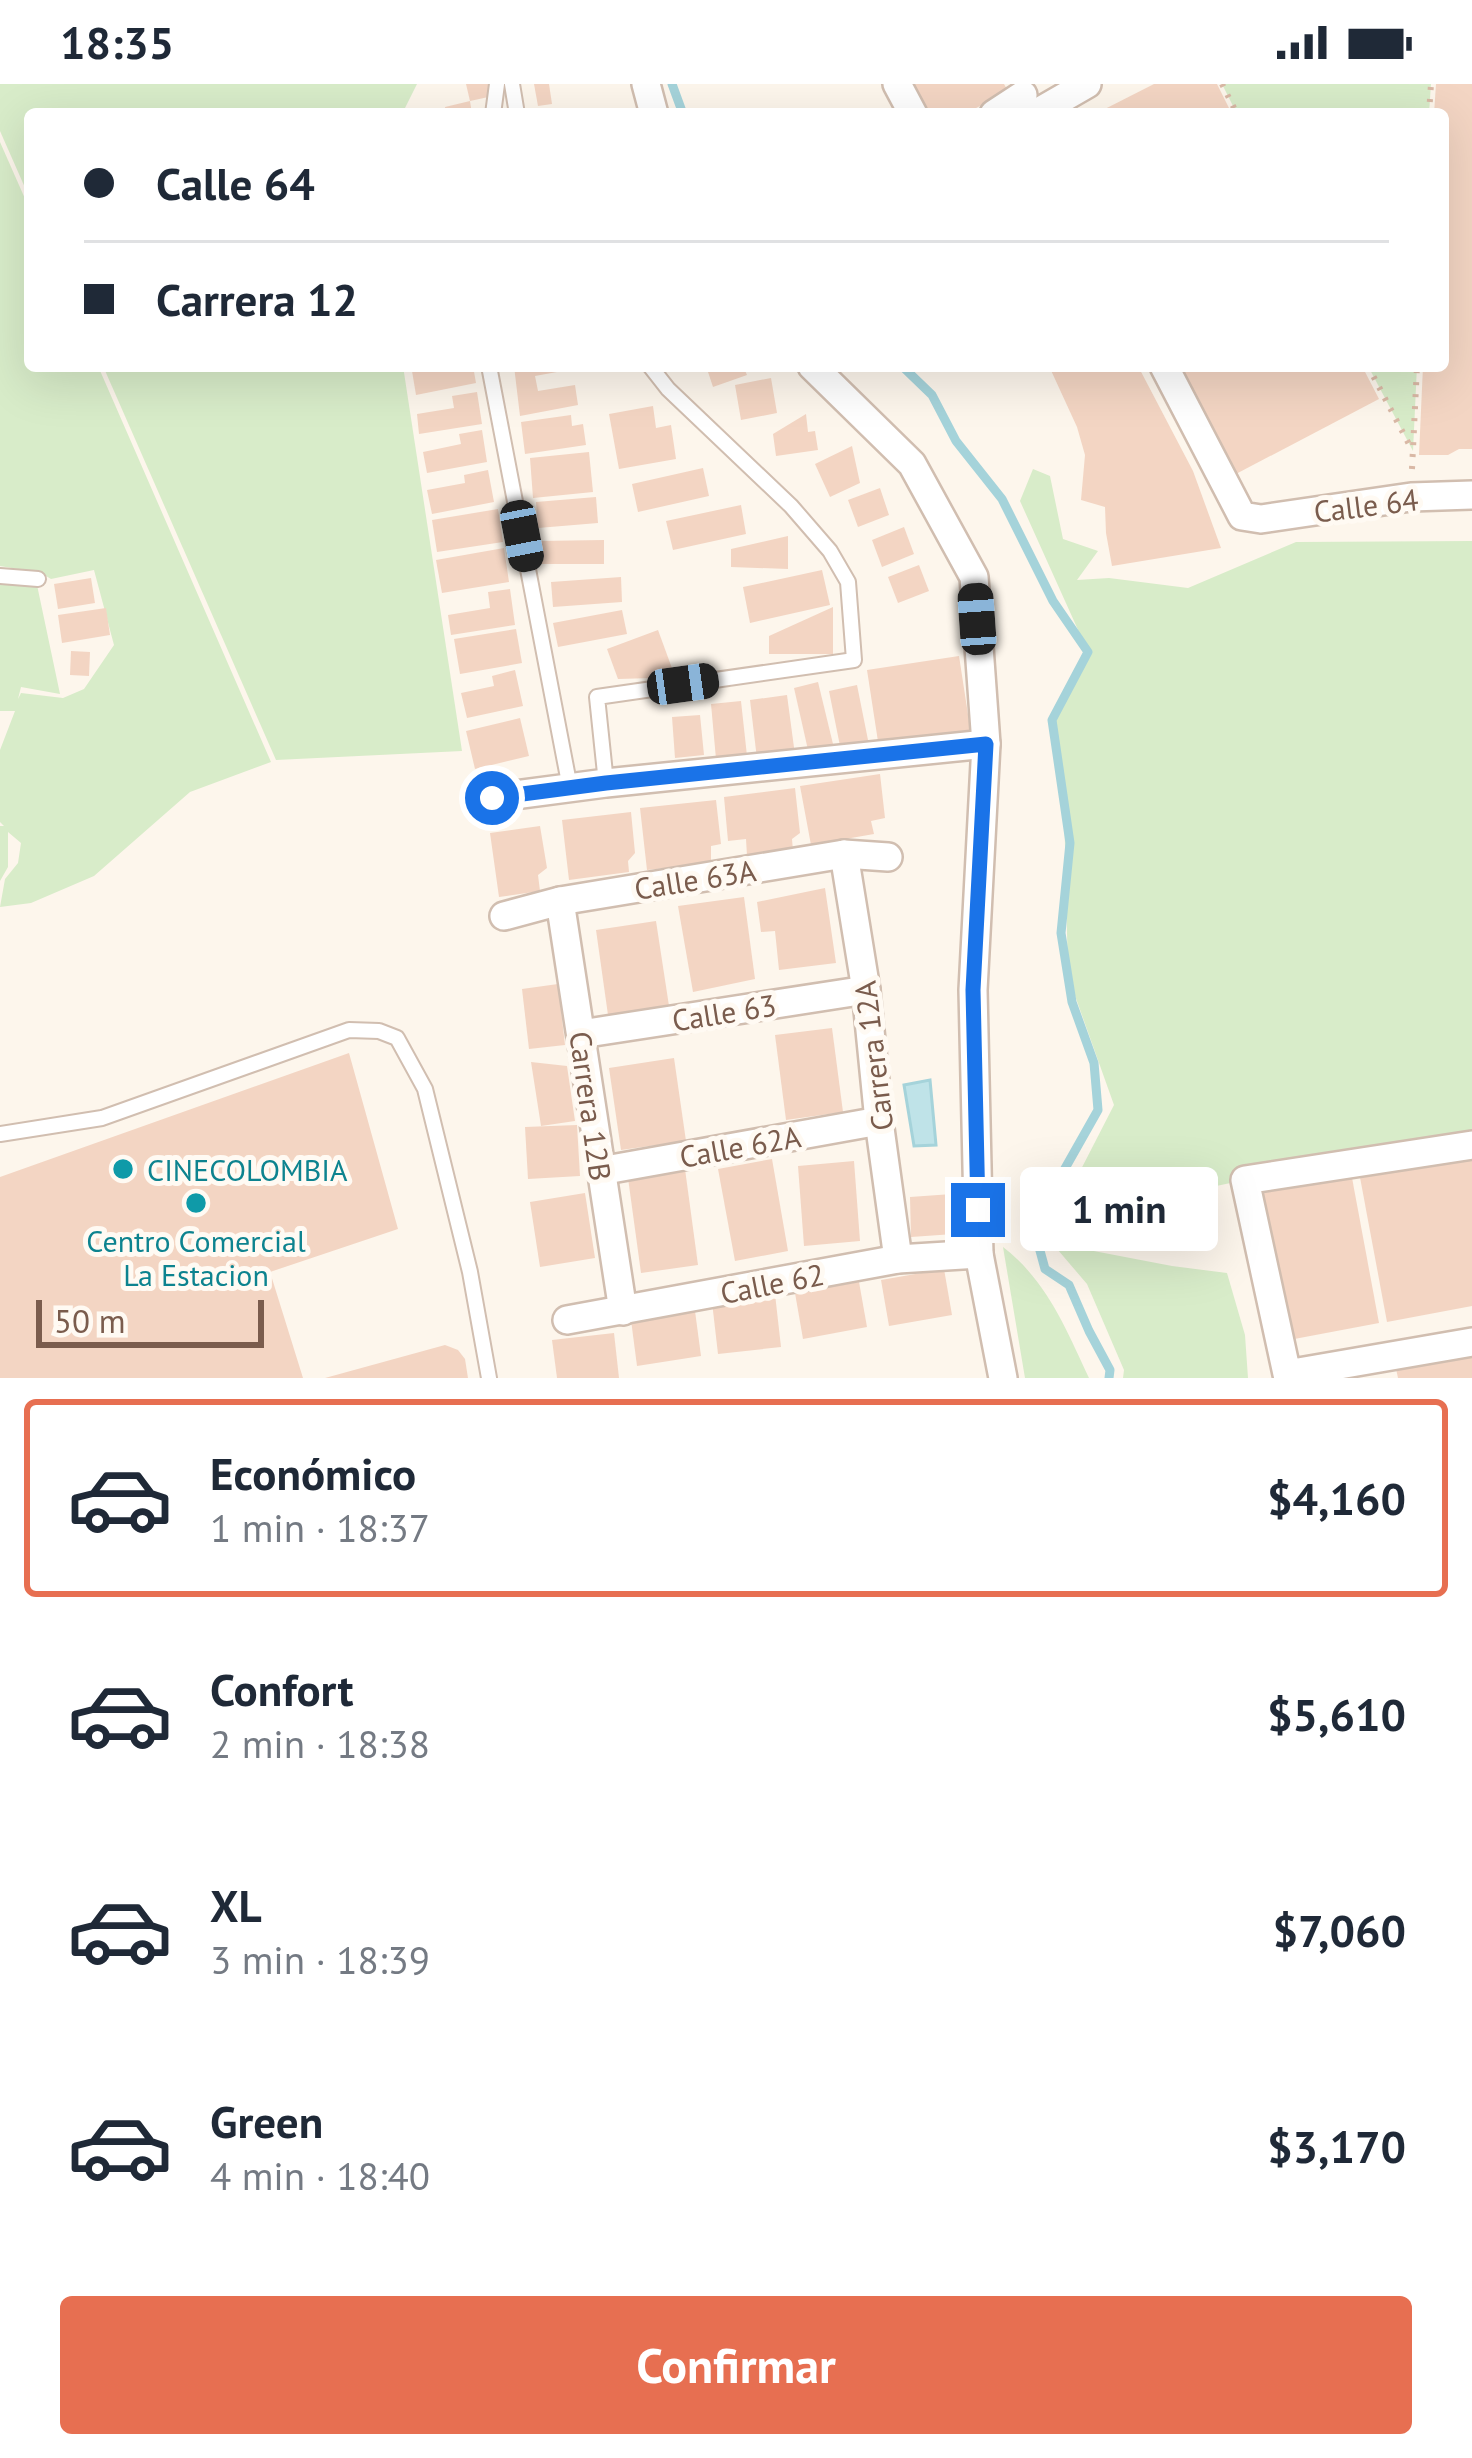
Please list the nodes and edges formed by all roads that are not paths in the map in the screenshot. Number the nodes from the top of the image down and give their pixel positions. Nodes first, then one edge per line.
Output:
1 (1087, 84) edge
2 (1027, 102) edge
3 (490, 372) edge
4 (655, 372) edge
5 (818, 372) edge
6 (1167, 372) edge
7 (1472, 495) edge
8 (0, 576) edge
9 (38, 579) dead end
10 (986, 744) junction
11 (606, 783) junction
12 (570, 788) junction
13 (492, 798) dead end
14 (844, 854) junction
15 (888, 857) dead end
16 (560, 901) junction
17 (504, 916) dead end
18 (866, 990) junction
19 (581, 1034) junction
20 (879, 1121) junction
21 (0, 1134) edge
22 (1472, 1145) edge
23 (600, 1171) junction
24 (979, 1254) junction
25 (898, 1259) junction
26 (623, 1311) junction
27 (567, 1320) dead end
28 (1472, 1342) edge
29 (489, 1378) edge
30 (1003, 1378) edge

1 - 2 street
3 - 12 lane
4 - 11 lane
5 - 10 street
6 - 7 street, Calle 64
8 - 9 lane
10 - 11 street
10 - 24 street
11 - 12 street
12 - 13 street
14 - 15 street, Calle 63A
14 - 16 street, Calle 63A
14 - 18 street, Carrera 12A
16 - 17 street, Calle 63A
16 - 19 street, Carrera 12B
18 - 19 street, Calle 63
18 - 20 street, Carrera 12A
19 - 23 street, Carrera 12B
20 - 23 street, Calle 62A
20 - 25 street, Carrera 12A
21 - 29 lane
22 - 28 street
23 - 26 street, Carrera 12B
24 - 25 street, Calle 62
24 - 30 street
25 - 26 street, Calle 62
26 - 27 street, Calle 62

